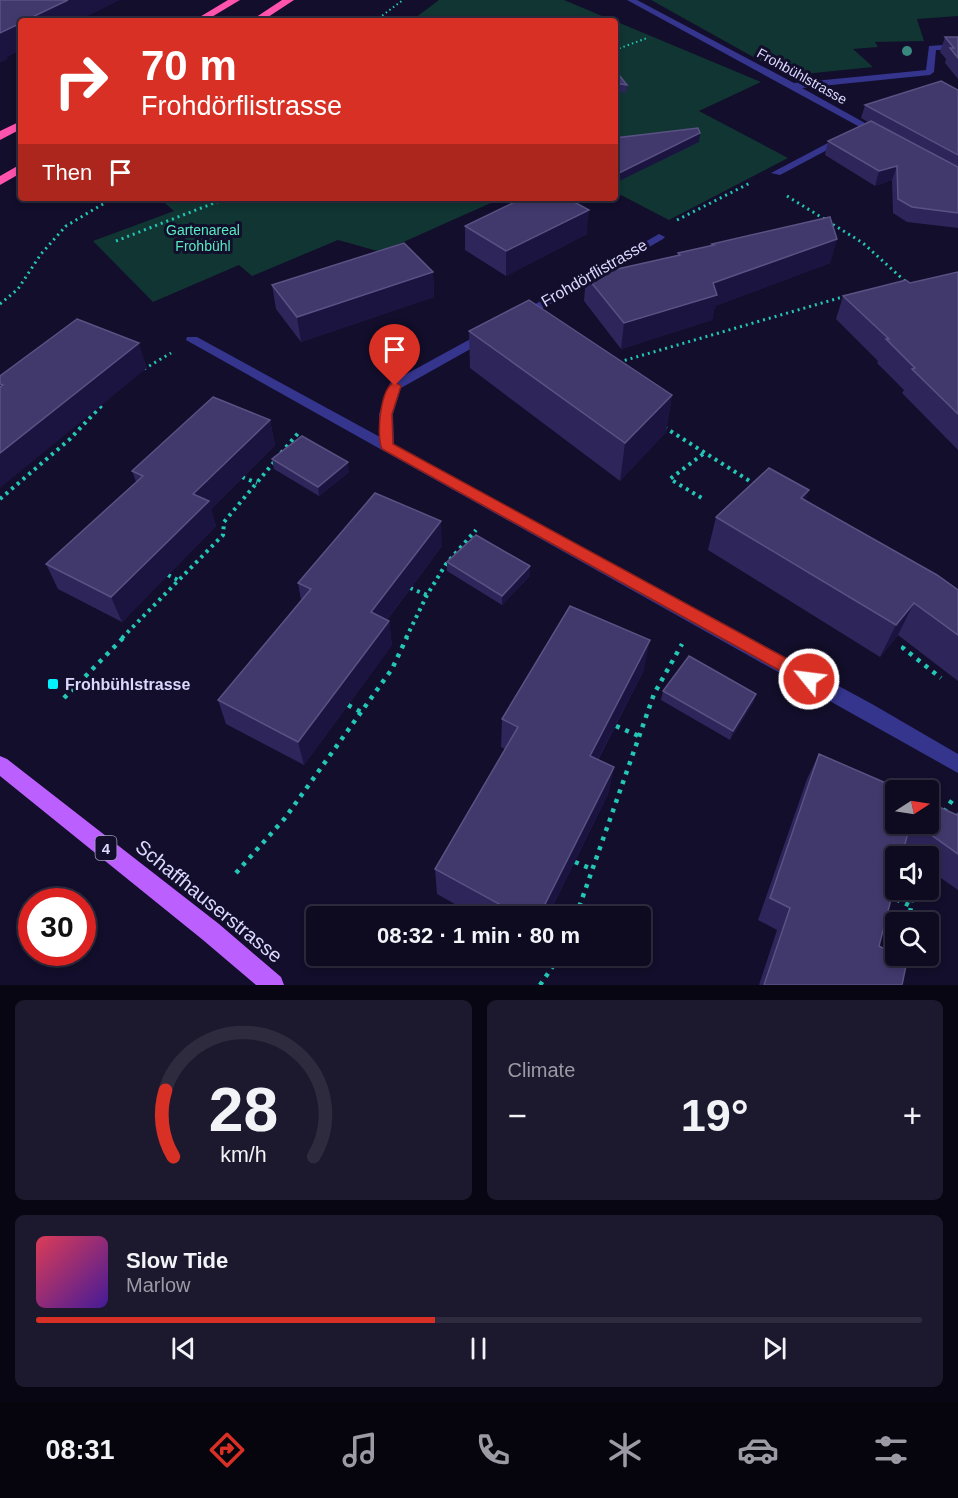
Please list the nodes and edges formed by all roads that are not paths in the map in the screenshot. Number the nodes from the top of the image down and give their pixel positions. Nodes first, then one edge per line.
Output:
1 (235, 0) edge
2 (289, 0) edge
3 (298, 0) edge
4 (631, 0) edge
5 (276, 8) junction
6 (203, 18) edge
7 (260, 18) edge
8 (958, 47) edge
9 (791, 86) junction
10 (18, 126) edge
11 (867, 128) junction
12 (0, 136) edge
13 (888, 140) edge
14 (18, 170) edge
15 (776, 173) road end
16 (0, 181) edge
17 (659, 237) road end
18 (192, 340) road end
19 (387, 446) junction
20 (958, 764) edge
21 (0, 765) edge
22 (273, 985) edge

1 - 6 highway
2 - 5 highway
3 - 5 highway
4 - 9 street, Frohbühlstrasse
5 - 7 highway
8 - 9 street
9 - 11 street, Frohbühlstrasse
10 - 12 highway
11 - 13 street, Frohbühlstrasse
11 - 15 street
14 - 16 highway
17 - 19 street, Frohdörflistrasse
18 - 19 street
19 - 20 street
21 - 22 main road, Schaffhauserstrasse / 4

